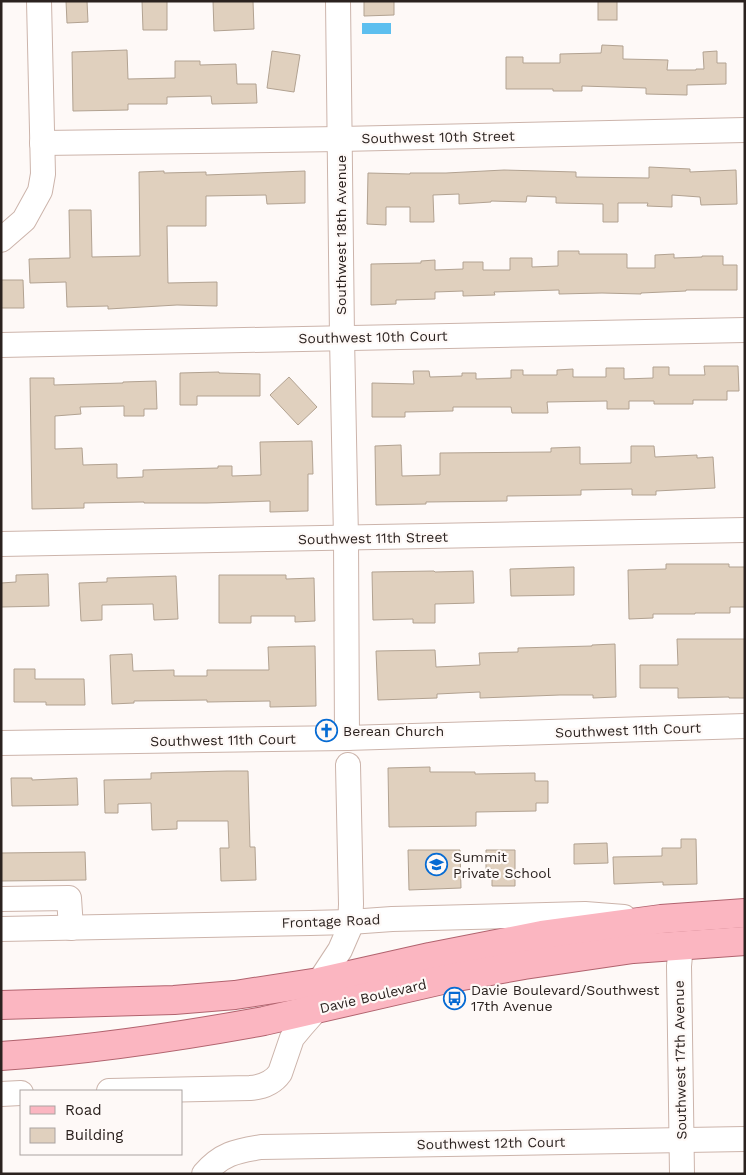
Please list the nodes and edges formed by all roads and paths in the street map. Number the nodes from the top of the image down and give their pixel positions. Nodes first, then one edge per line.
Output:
1 (39, 1) edge
2 (338, 1) edge
3 (745, 130) edge
4 (340, 139) junction
5 (42, 143) junction
6 (1, 240) edge
7 (745, 330) edge
8 (342, 338) junction
9 (1, 345) edge
10 (745, 530) edge
11 (346, 538) junction
12 (1, 544) edge
13 (745, 726) edge
14 (347, 738) junction
15 (1, 743) edge
16 (348, 765) dead end
17 (1, 899) edge
18 (745, 913) edge
19 (661, 919) junction
20 (350, 922) junction
21 (71, 928) junction
22 (1, 929) edge
23 (745, 940) edge
24 (681, 946) junction
25 (319, 982) junction
26 (1, 1005) edge
27 (317, 1009) junction
28 (1, 1056) edge
29 (156, 1090) edge
30 (20, 1093) edge
31 (1, 1094) edge
32 (745, 1139) edge
33 (682, 1140) junction
34 (204, 1174) edge
35 (682, 1174) edge

1 - 5 street
2 - 4 street, Southwest 18th Avenue
3 - 4 street, Southwest 10th Street
4 - 5 street, Southwest 10th Street
4 - 8 street, Southwest 18th Avenue
5 - 6 street
7 - 8 street, Southwest 10th Court
8 - 9 street, Southwest 10th Court
8 - 11 street, Southwest 18th Avenue
10 - 11 street, Southwest 11th Street
11 - 12 street, Southwest 11th Street
11 - 14 street, Southwest 18th Avenue
13 - 14 street, Southwest 11th Court
14 - 15 street, Southwest 11th Court
16 - 20 street
17 - 21 street
18 - 19 main road, Davie Boulevard
18 - 24 main road
19 - 20 street, Frontage Road
19 - 25 main road, Davie Boulevard
20 - 21 street, Frontage Road
20 - 25 street
21 - 22 street, Frontage Road
23 - 24 main road, Davie Boulevard
24 - 27 main road, Davie Boulevard
24 - 33 street, Southwest 17th Avenue
25 - 26 main road, Davie Boulevard
27 - 28 main road, Davie Boulevard
27 - 29 street
30 - 31 street
32 - 33 street, Southwest 12th Court
33 - 34 street, Southwest 12th Court
33 - 35 street, Southwest 17th Avenue

